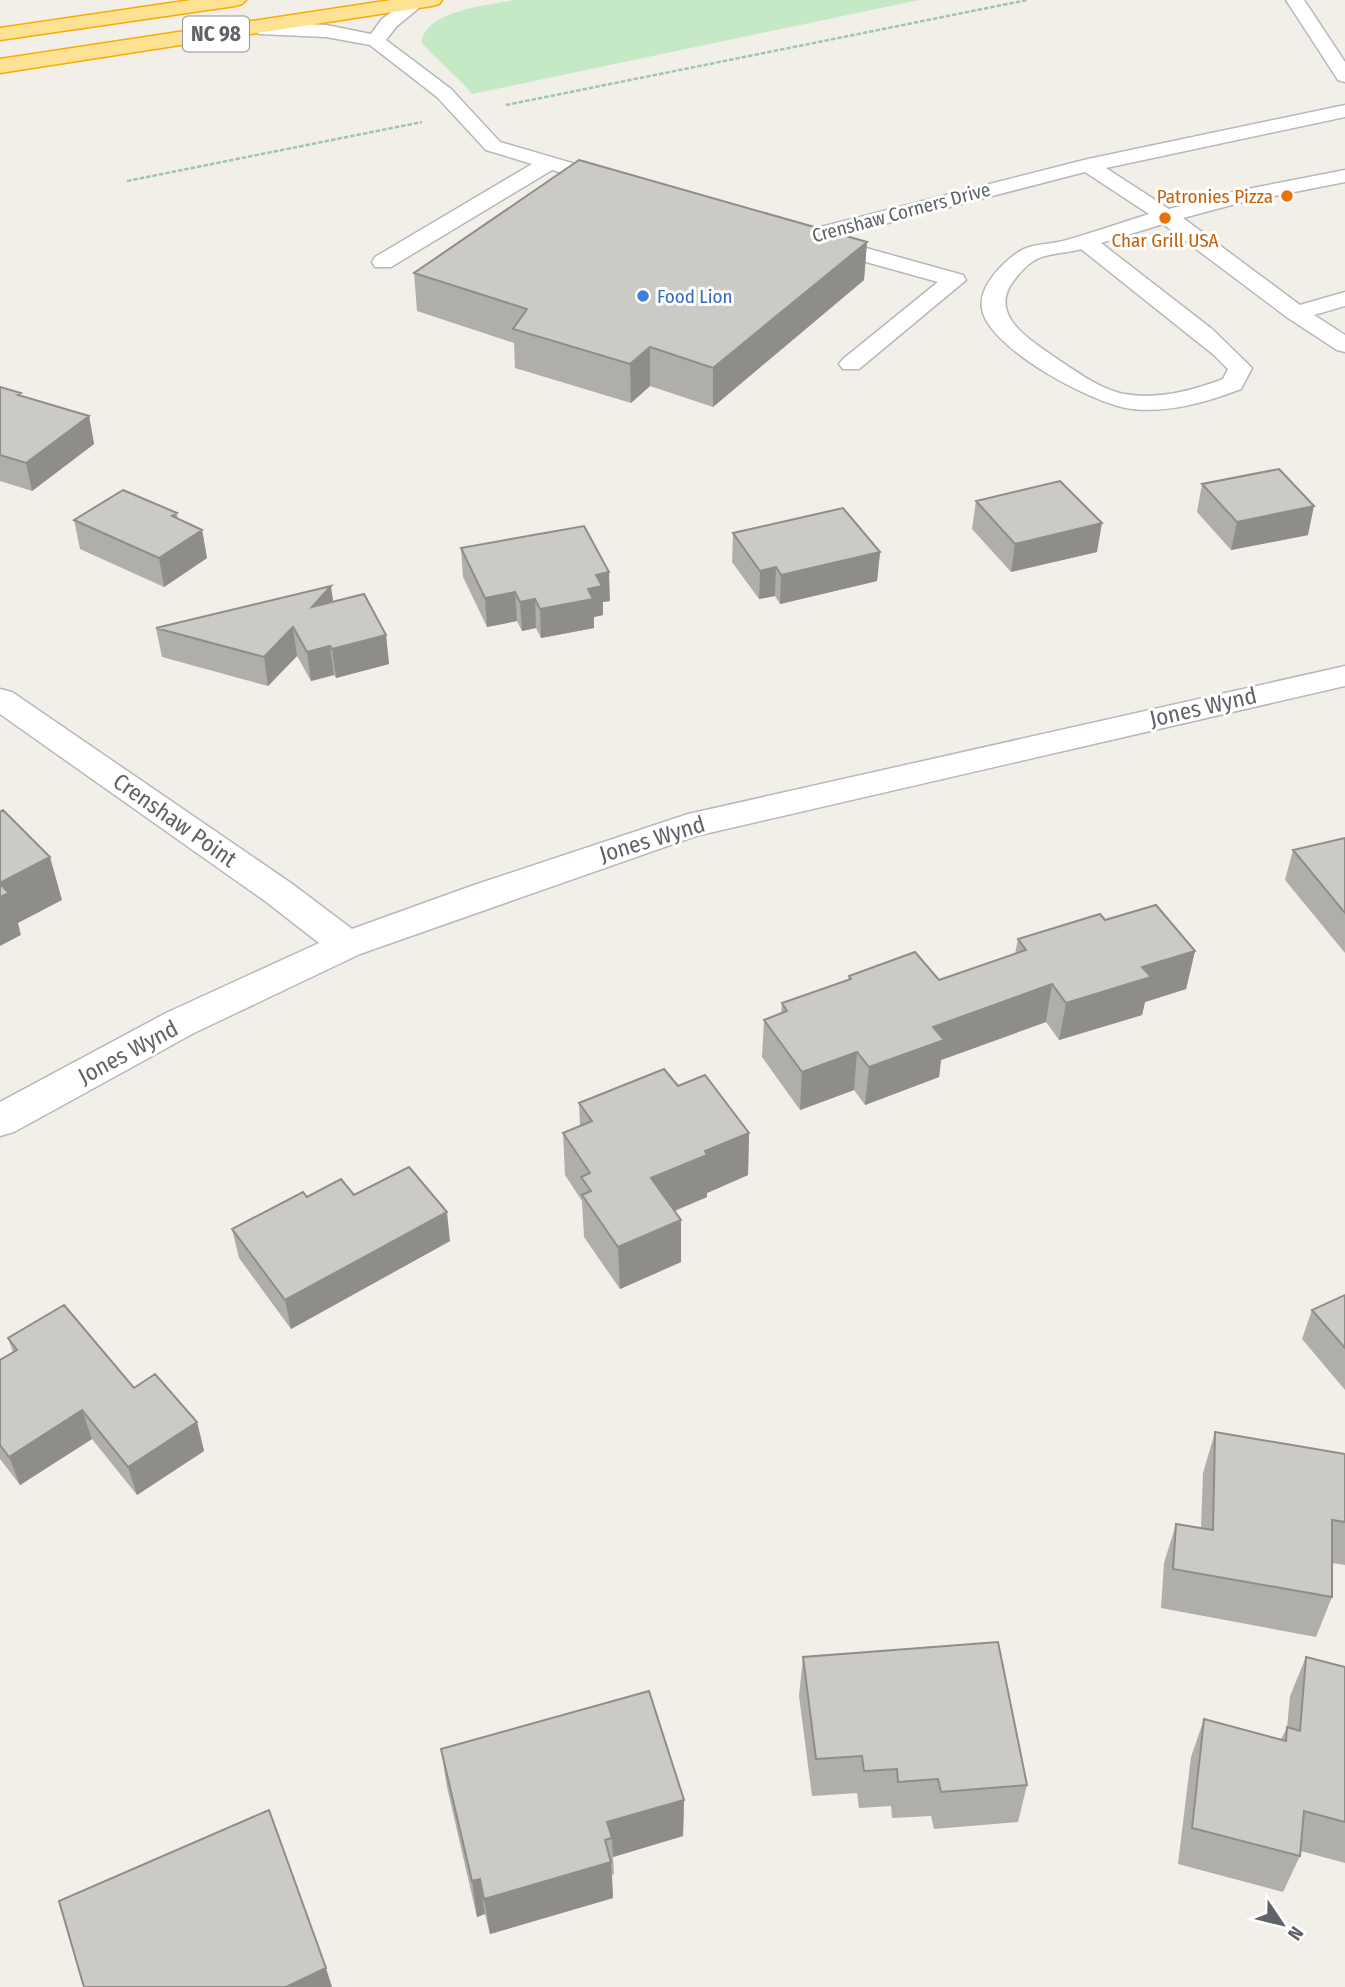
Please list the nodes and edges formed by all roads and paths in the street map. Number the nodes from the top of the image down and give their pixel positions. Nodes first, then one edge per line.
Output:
1 (234, 0) edge
2 (1027, 0) edge
3 (424, 1) edge
4 (1296, 2) edge
5 (1321, 4) dead end
6 (259, 28) junction
7 (1314, 28) junction
8 (1338, 28) dead end
9 (0, 34) edge
10 (376, 41) junction
11 (0, 66) edge
12 (1343, 69) edge
13 (498, 107) dead end
14 (1345, 110) edge
15 (433, 120) dead end
16 (547, 163) junction
17 (1088, 165) junction
18 (1345, 176) edge
19 (127, 181) dead end
20 (633, 187) edge
21 (1166, 216) junction
22 (769, 227) edge
23 (805, 238) junction
24 (1075, 243) junction
25 (383, 261) dead end
26 (1107, 262) junction
27 (955, 280) junction
28 (994, 292) junction
29 (1345, 299) edge
30 (1296, 313) junction
31 (1345, 345) edge
32 (851, 365) dead end
33 (1345, 676) edge
34 (0, 699) edge
35 (347, 945) junction
36 (0, 1121) edge

1 - 9 highway, NC 98
2 - 13 path
3 - 6 highway, NC 98
3 - 10 lane
4 - 5 lane
4 - 7 lane
6 - 10 lane
6 - 11 highway, NC 98
7 - 8 lane
7 - 12 lane
10 - 16 lane
14 - 17 lane, Crenshaw Corners Drive
15 - 19 path
16 - 20 lane
16 - 25 lane
17 - 21 lane
17 - 23 lane, Crenshaw Corners Drive
18 - 21 lane
21 - 24 lane
21 - 30 lane
22 - 23 lane, Crenshaw Corners Drive
23 - 27 lane
24 - 26 lane
24 - 26 lane
24 - 28 lane
26 - 28 lane
27 - 28 lane
27 - 32 lane
29 - 30 lane
30 - 31 lane
33 - 35 street, Jones Wynd
34 - 35 street, Crenshaw Point
35 - 36 street, Jones Wynd

